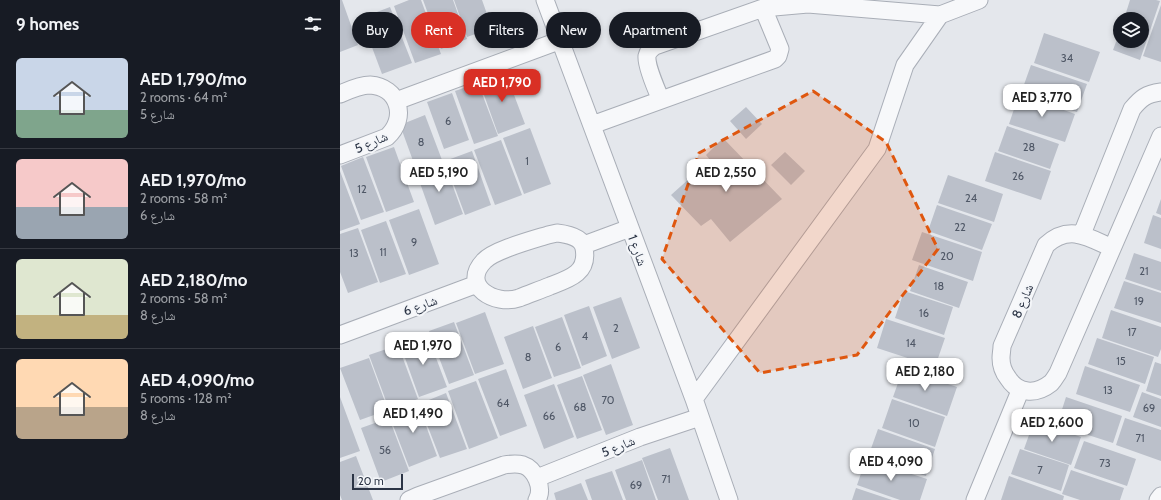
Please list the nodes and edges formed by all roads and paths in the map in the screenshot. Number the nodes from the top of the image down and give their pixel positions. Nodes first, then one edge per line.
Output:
1 (545, 0) edge
2 (979, 0) edge
3 (763, 8) junction
4 (550, 12) edge
5 (940, 15) junction
6 (546, 46) edge
7 (564, 48) edge
8 (1161, 92) edge
9 (340, 94) edge
10 (661, 100) junction
11 (396, 101) junction
12 (592, 126) junction
13 (1161, 136) edge
14 (340, 155) edge
15 (630, 228) junction
16 (1082, 234) junction
17 (584, 245) junction
18 (1112, 248) junction
19 (477, 284) junction
20 (340, 335) edge
21 (1020, 391) junction
22 (694, 399) junction
23 (700, 418) junction
24 (537, 478) junction
25 (1161, 496) edge
26 (409, 500) edge
27 (537, 500) edge
28 (730, 500) edge
29 (975, 500) edge
30 (1158, 500) edge

1 - 4 street, شارع 1
2 - 5 street
3 - 5 street
3 - 10 street
3 - 10 street
5 - 22 street
6 - 11 street
7 - 12 street, شارع 1
8 - 16 street
9 - 11 street
10 - 12 street
11 - 14 street, شارع 5
12 - 15 street, شارع 1
13 - 18 street
15 - 17 street
15 - 22 street, شارع 1
16 - 18 street, شارع 8
16 - 21 street, شارع 8
17 - 19 street
17 - 19 street
18 - 21 street
19 - 20 street, شارع 6
21 - 29 street
22 - 23 street, شارع 1
23 - 24 street, شارع 5
23 - 28 street, شارع 1
24 - 26 street
24 - 27 street
25 - 30 street

